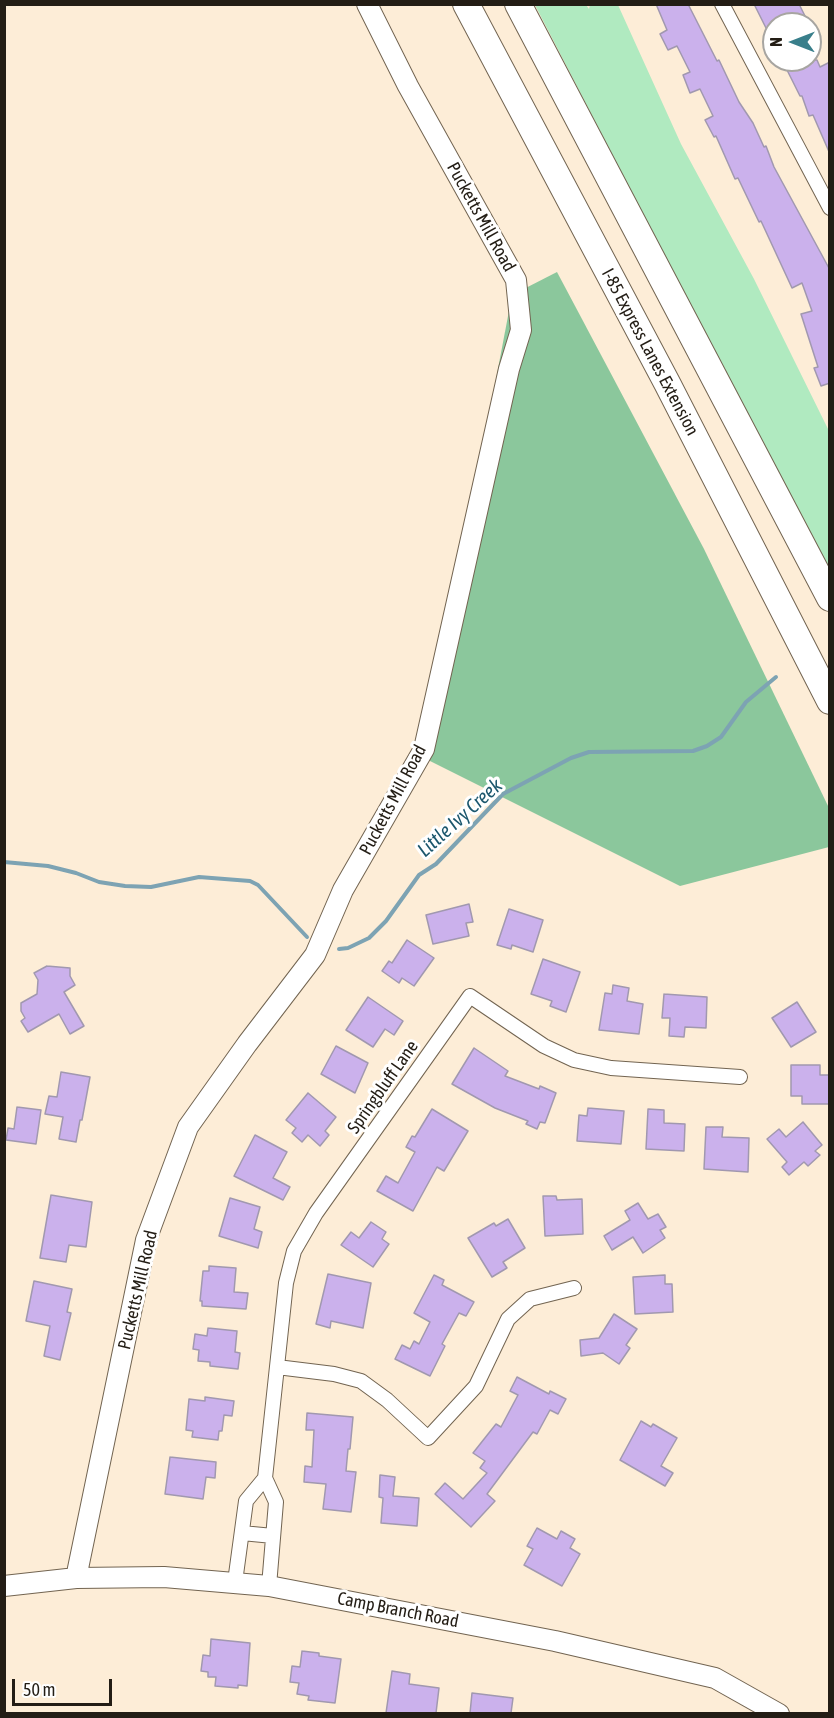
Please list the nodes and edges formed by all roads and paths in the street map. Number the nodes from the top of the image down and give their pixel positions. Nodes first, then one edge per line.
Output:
1 (367, 4) edge
2 (466, 4) edge
3 (518, 4) edge
4 (722, 4) edge
5 (830, 208) edge
6 (830, 598) edge
7 (830, 701) edge
8 (740, 1077) dead end
9 (574, 1288) dead end
10 (277, 1367) junction
11 (265, 1478) junction
12 (242, 1533) junction
13 (273, 1536) junction
14 (76, 1578) junction
15 (235, 1582) junction
16 (4, 1586) edge
17 (269, 1586) junction
18 (779, 1713) edge

1 - 14 street, Pucketts Mill Road
2 - 7 highway, I-85 Express Lanes Extension
3 - 6 highway
4 - 5 street
8 - 10 street, Springbluff Lane
9 - 10 street
10 - 11 street, Springbluff Lane
11 - 12 street
11 - 13 street, Springbluff Lane
12 - 13 street
12 - 15 street
13 - 17 street, Springbluff Lane
14 - 15 street, Camp Branch Road
14 - 16 street, Camp Branch Road
15 - 17 street, Camp Branch Road
17 - 18 street, Camp Branch Road

